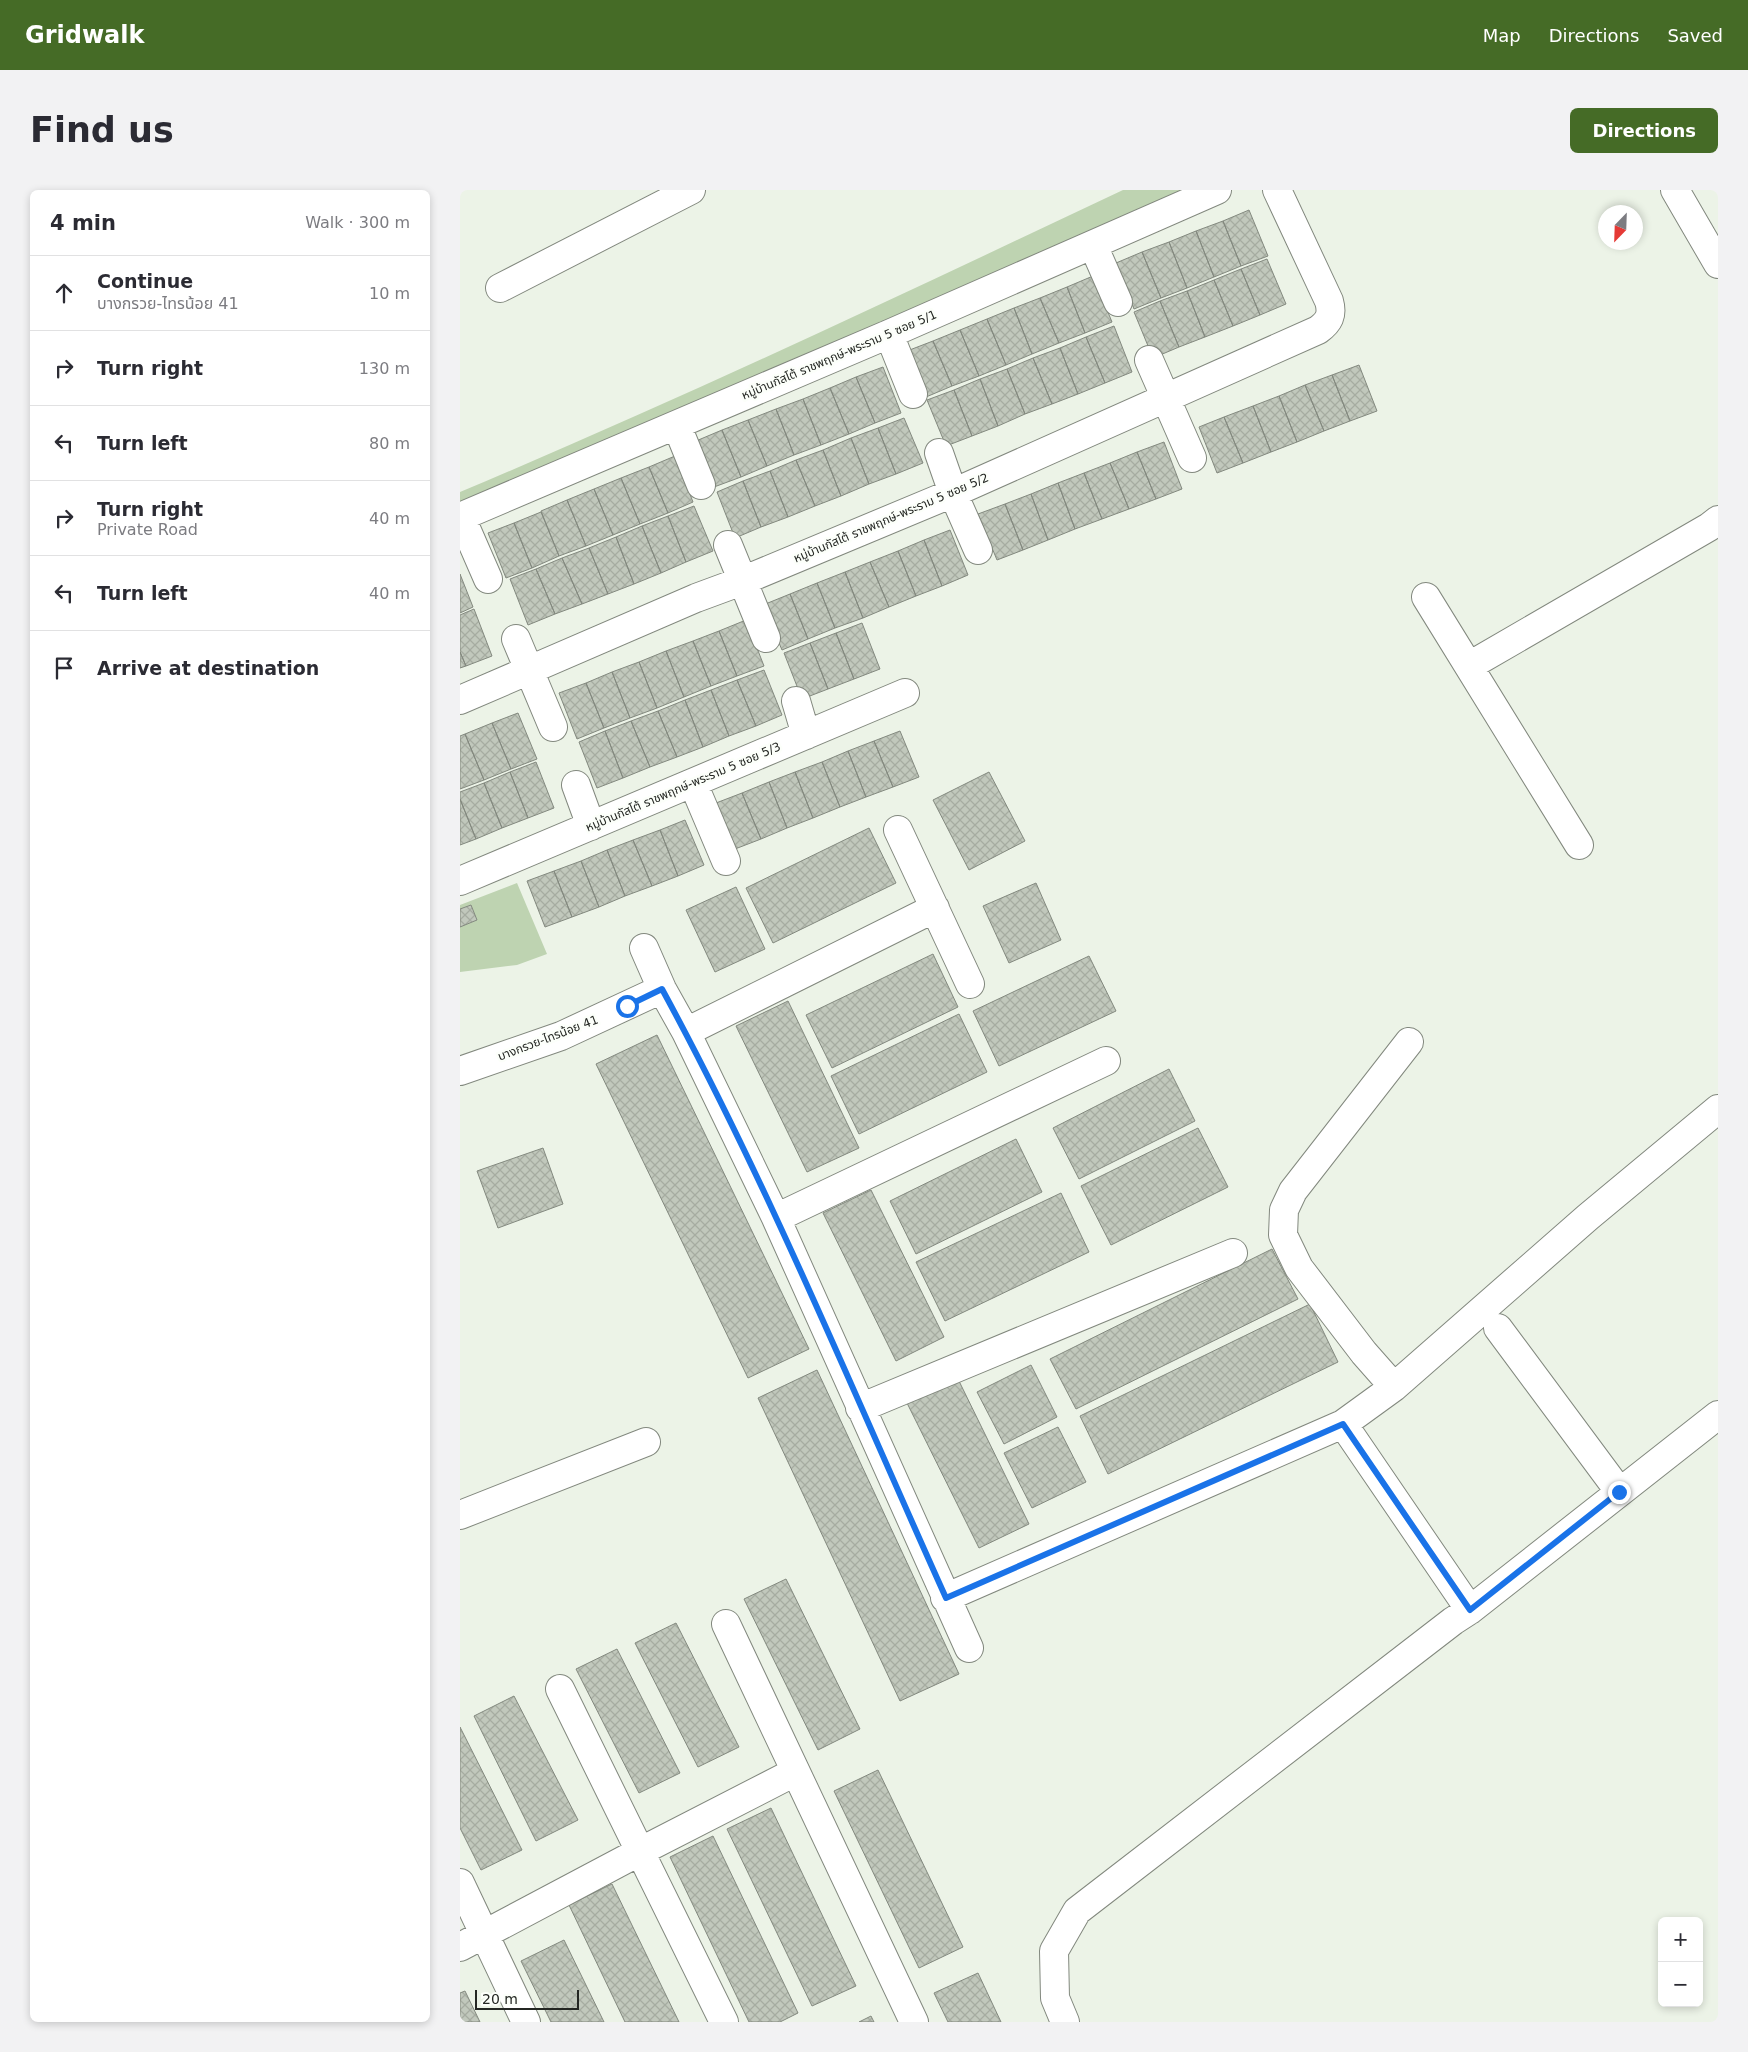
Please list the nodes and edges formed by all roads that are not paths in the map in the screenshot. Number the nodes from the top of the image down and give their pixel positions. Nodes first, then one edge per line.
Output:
1 (692, 190) edge
2 (1217, 190) edge
3 (1278, 190) edge
4 (1675, 190) edge
5 (1093, 245) junction
6 (1718, 264) edge
7 (500, 288) dead end
8 (1118, 302) dead end
9 (889, 334) junction
10 (1149, 360) dead end
11 (913, 394) dead end
12 (1165, 399) junction
13 (677, 426) junction
14 (939, 454) dead end
15 (1192, 458) dead end
16 (701, 485) dead end
17 (953, 493) junction
18 (461, 517) edge
19 (1718, 520) edge
20 (728, 545) dead end
21 (978, 550) dead end
22 (488, 580) dead end
23 (742, 581) junction
24 (1426, 597) dead end
25 (766, 638) dead end
26 (516, 639) dead end
27 (1469, 666) junction
28 (529, 670) junction
29 (905, 693) dead end
30 (460, 700) edge
31 (796, 701) dead end
32 (553, 727) dead end
33 (806, 735) junction
34 (692, 783) junction
35 (576, 785) dead end
36 (591, 826) junction
37 (898, 830) dead end
38 (1579, 845) dead end
39 (726, 861) dead end
40 (460, 881) edge
41 (935, 908) junction
42 (644, 948) dead end
43 (970, 984) dead end
44 (662, 989) junction
45 (686, 1032) junction
46 (1409, 1042) dead end
47 (1106, 1061) dead end
48 (460, 1071) edge
49 (1718, 1109) edge
50 (776, 1218) junction
51 (1233, 1253) dead end
52 (1498, 1328) dead end
53 (1394, 1387) junction
54 (860, 1408) junction
55 (1718, 1415) edge
56 (1343, 1424) junction
57 (646, 1442) dead end
58 (1619, 1492) junction
59 (460, 1515) edge
60 (946, 1598) junction
61 (1470, 1610) junction
62 (726, 1624) dead end
63 (968, 1648) dead end
64 (560, 1689) dead end
65 (795, 1772) junction
66 (641, 1851) junction
67 (460, 1884) edge
68 (484, 1934) junction
69 (460, 1947) edge
70 (526, 2022) edge
71 (724, 2022) edge
72 (914, 2022) edge
73 (1065, 2022) edge

1 - 7 street
2 - 5 street, หมู่บ้านกัสโต้ ราชพฤกษ์-พระราม 5 ซอย 5/1
3 - 12 street, หมู่บ้านกัสโต้ ราชพฤกษ์-พระราม 5 ซอย 5/2
4 - 6 street
5 - 8 street
5 - 9 street, หมู่บ้านกัสโต้ ราชพฤกษ์-พระราม 5 ซอย 5/1
9 - 11 street
9 - 13 street, หมู่บ้านกัสโต้ ราชพฤกษ์-พระราม 5 ซอย 5/1
10 - 12 street
12 - 15 street
12 - 17 street, หมู่บ้านกัสโต้ ราชพฤกษ์-พระราม 5 ซอย 5/2
13 - 16 street
13 - 18 street, หมู่บ้านกัสโต้ ราชพฤกษ์-พระราม 5 ซอย 5/1
14 - 17 street
17 - 21 street
17 - 23 street, หมู่บ้านกัสโต้ ราชพฤกษ์-พระราม 5 ซอย 5/2
18 - 22 street
19 - 27 street
20 - 23 street
23 - 25 street
23 - 28 street, หมู่บ้านกัสโต้ ราชพฤกษ์-พระราม 5 ซอย 5/2
24 - 27 street
26 - 28 street
27 - 38 street
28 - 30 street, หมู่บ้านกัสโต้ ราชพฤกษ์-พระราม 5 ซอย 5/2
28 - 32 street
29 - 33 street, หมู่บ้านกัสโต้ ราชพฤกษ์-พระราม 5 ซอย 5/3
31 - 33 street
33 - 34 street, หมู่บ้านกัสโต้ ราชพฤกษ์-พระราม 5 ซอย 5/3
34 - 36 street, หมู่บ้านกัสโต้ ราชพฤกษ์-พระราม 5 ซอย 5/3
34 - 39 street
35 - 36 street
36 - 40 street, หมู่บ้านกัสโต้ ราชพฤกษ์-พระราม 5 ซอย 5/3
37 - 41 street
41 - 43 street
41 - 45 street
42 - 44 street
44 - 45 street
44 - 48 street, บางกรวย-ไทรน้อย 41
45 - 50 street
46 - 53 street
47 - 50 street
49 - 53 street
50 - 54 street
51 - 54 street
52 - 58 street
53 - 56 street
54 - 60 street
55 - 58 street
56 - 60 street
56 - 61 street
57 - 59 street
58 - 61 street
60 - 63 street
61 - 73 street
62 - 65 street
64 - 66 street
65 - 66 street
65 - 72 street
66 - 68 street
66 - 71 street
67 - 68 street
68 - 69 street
68 - 70 street

